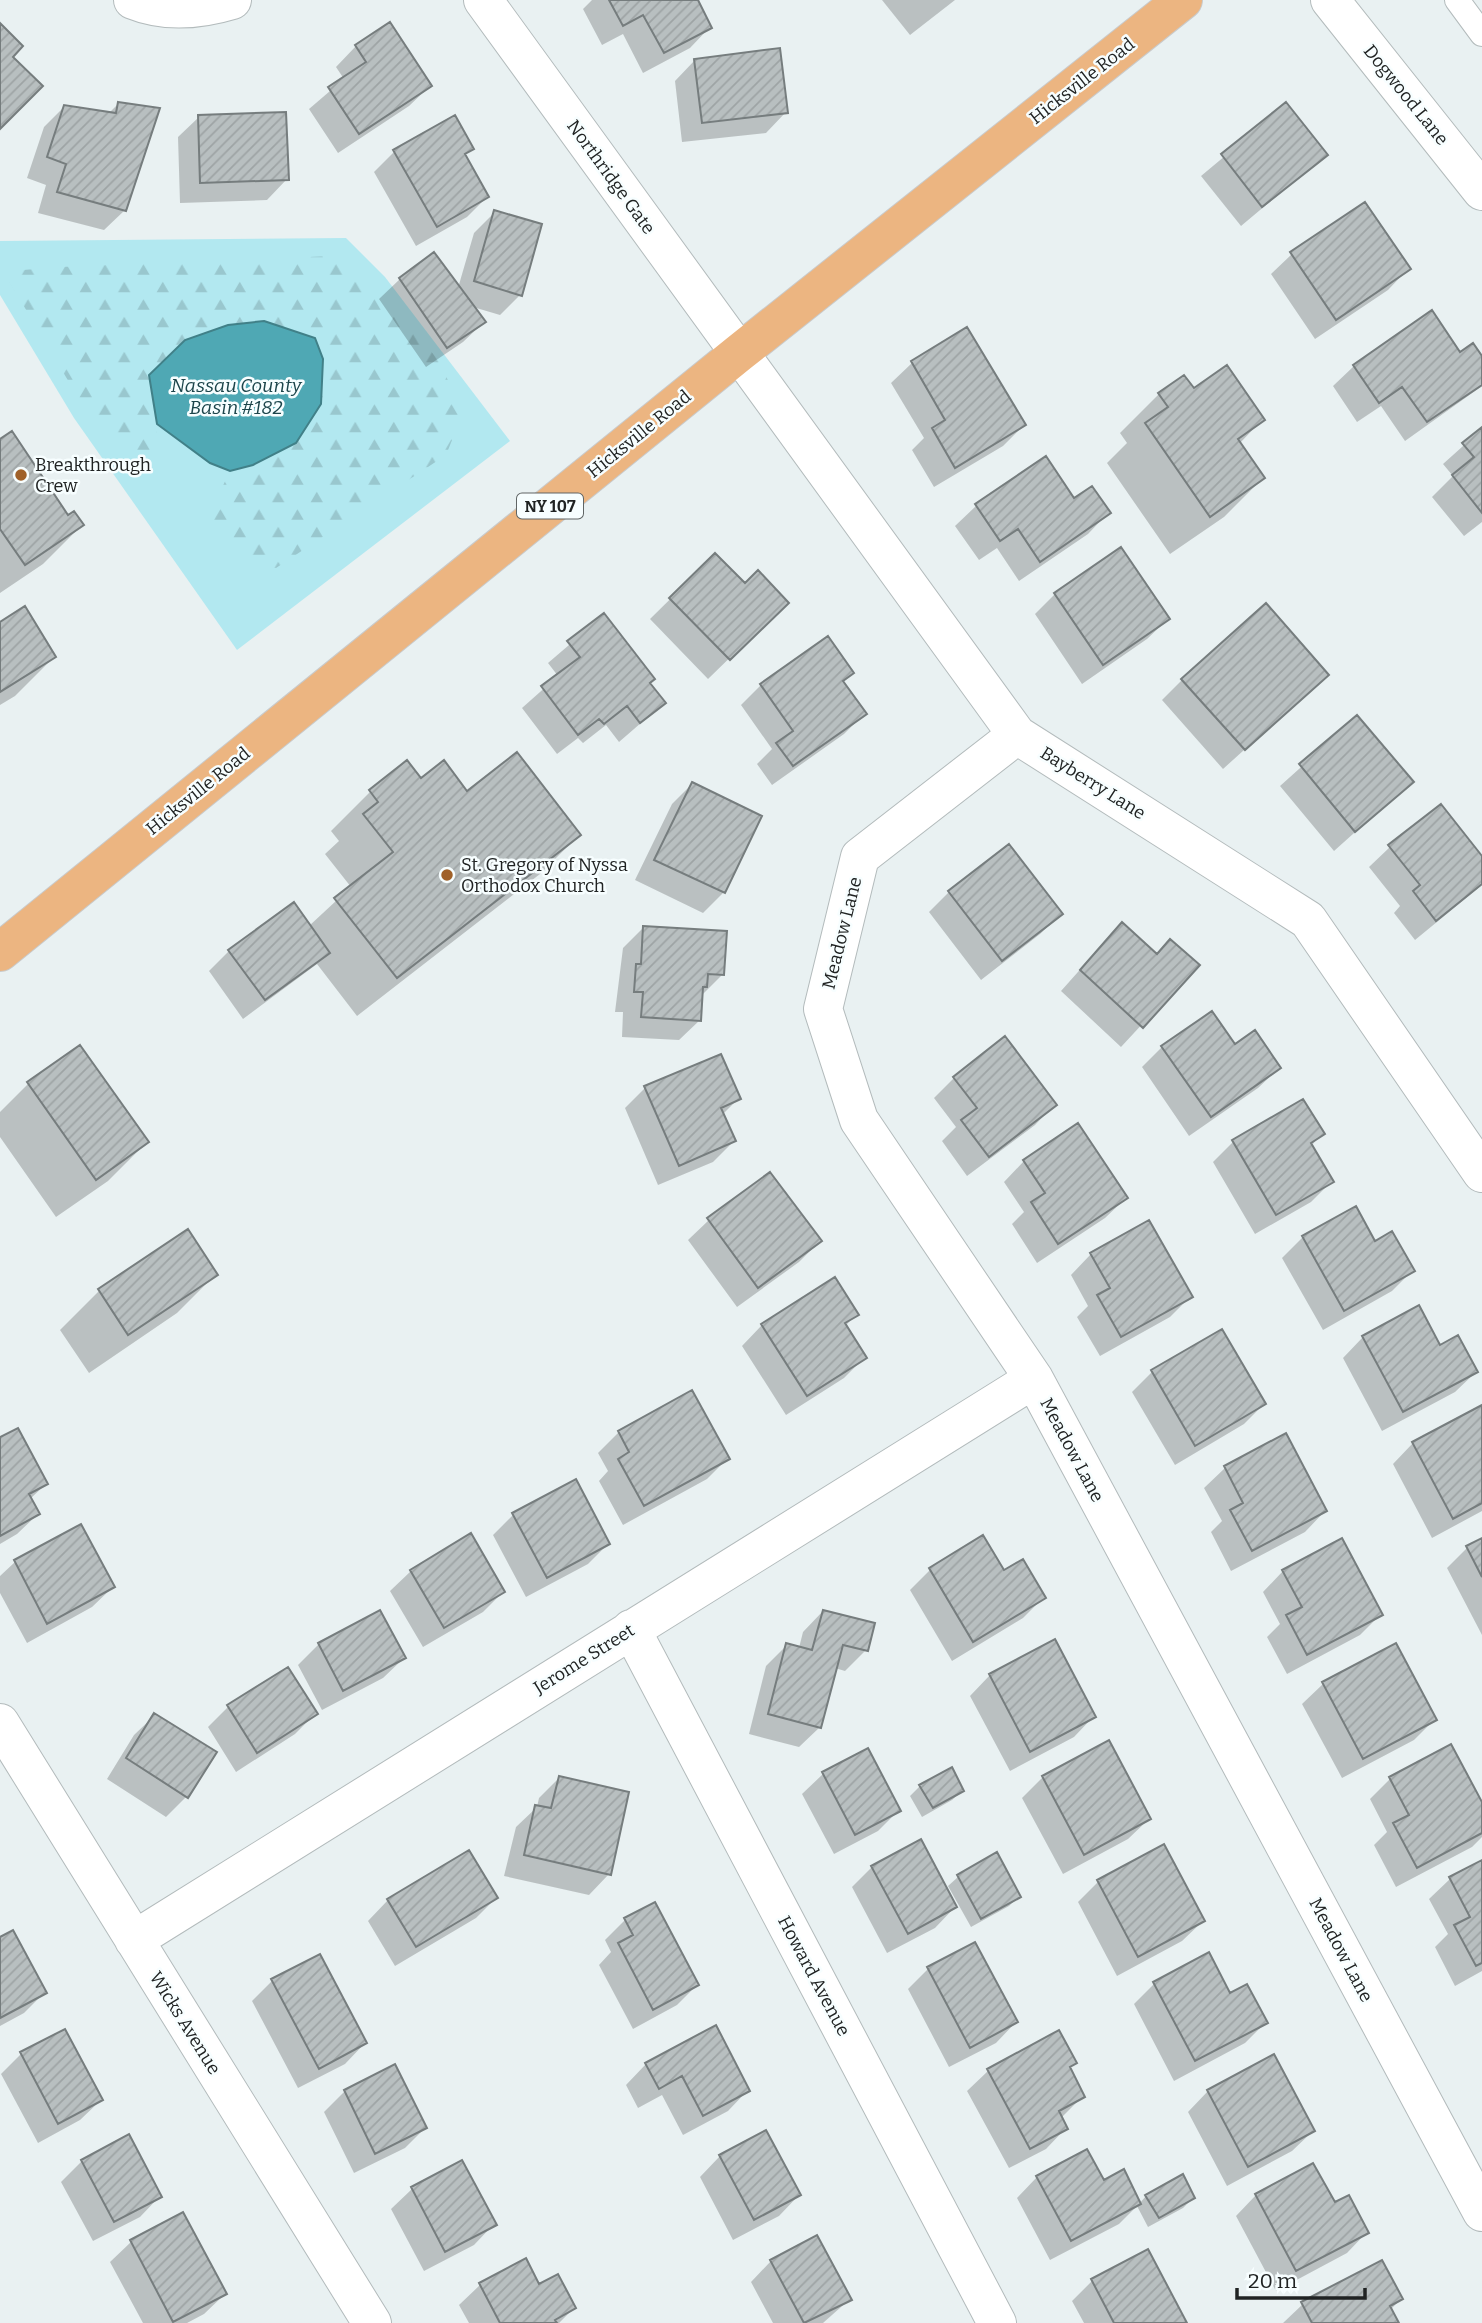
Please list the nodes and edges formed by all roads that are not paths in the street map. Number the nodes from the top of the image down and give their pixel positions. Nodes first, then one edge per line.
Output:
1 (133, 0) edge
2 (232, 0) edge
3 (483, 0) edge
4 (1183, 0) edge
5 (1330, 0) edge
6 (1457, 0) edge
7 (1482, 34) edge
8 (1482, 191) edge
9 (739, 353) junction
10 (1017, 735) junction
11 (0, 951) edge
12 (1482, 1173) edge
13 (1034, 1380) junction
14 (631, 1629) junction
15 (0, 1723) edge
16 (134, 1940) junction
17 (1482, 2212) edge
18 (372, 2323) edge
19 (998, 2323) edge

1 - 2 street
3 - 9 street, Northridge Gate
4 - 9 main road, Hicksville Road / NY 107
5 - 8 street, Dogwood Lane
6 - 7 lane
9 - 10 street, Bayberry Lane
9 - 11 main road, Hicksville Road / NY 107
10 - 12 street, Bayberry Lane
10 - 13 street, Meadow Lane
13 - 14 street, Jerome Street
13 - 17 street, Meadow Lane
14 - 16 street, Jerome Street
14 - 19 street, Howard Avenue
15 - 16 street, Wicks Avenue
16 - 18 street, Wicks Avenue

